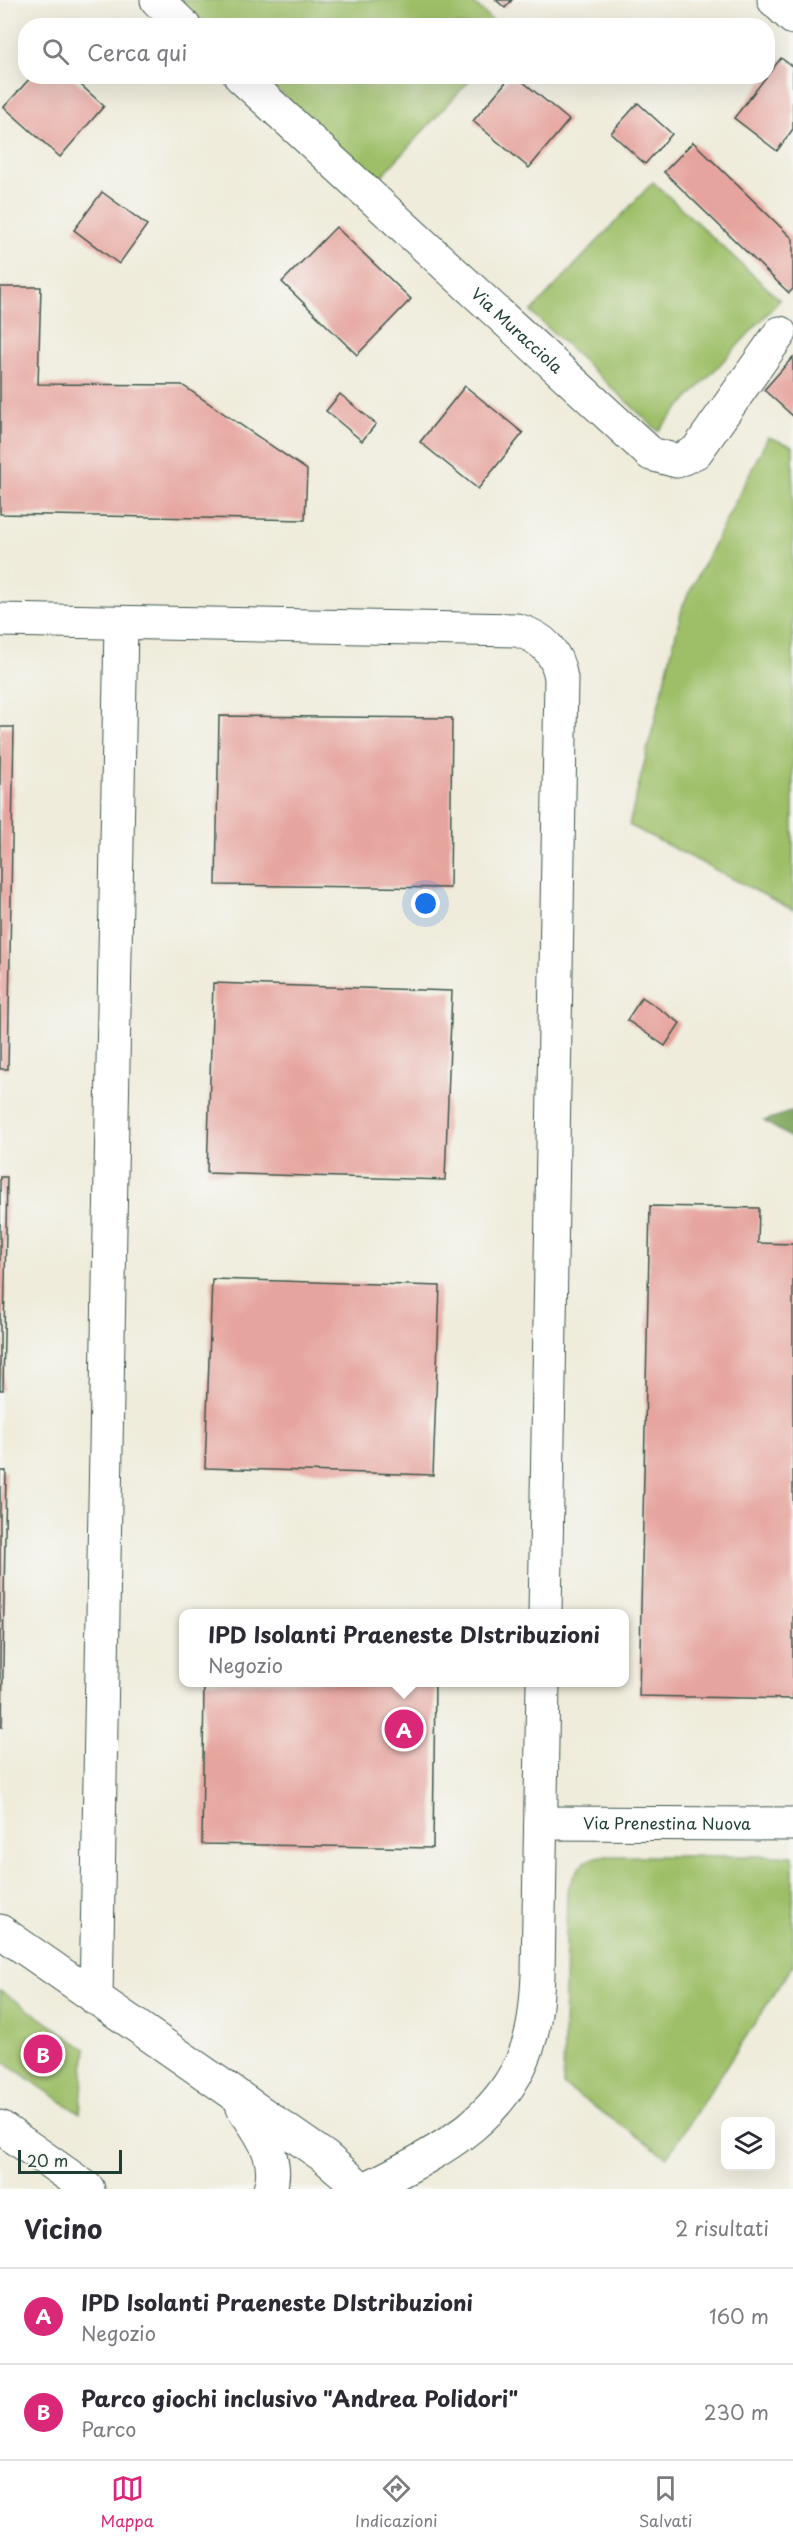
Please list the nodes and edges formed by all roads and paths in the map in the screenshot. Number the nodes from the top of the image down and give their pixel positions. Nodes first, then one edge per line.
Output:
1 (156, 0) edge
2 (774, 0) edge
3 (175, 18) edge
4 (793, 18) edge
5 (249, 84) edge
6 (780, 333) dead end
7 (0, 620) edge
8 (121, 623) junction
9 (545, 1609) edge
10 (543, 1687) edge
11 (541, 1823) junction
12 (793, 1824) edge
13 (0, 1931) edge
14 (96, 1999) junction
15 (226, 2089) junction
16 (0, 2127) edge
17 (88, 2189) edge
18 (270, 2189) edge
19 (363, 2189) edge

1 - 3 street
2 - 4 street
5 - 6 street, Via Muracciola
7 - 8 street
8 - 9 street
8 - 14 street
10 - 11 street
11 - 12 street, Via Prenestina Nuova
11 - 19 street
13 - 14 street
14 - 15 street
15 - 18 street
15 - 19 street
16 - 17 street

